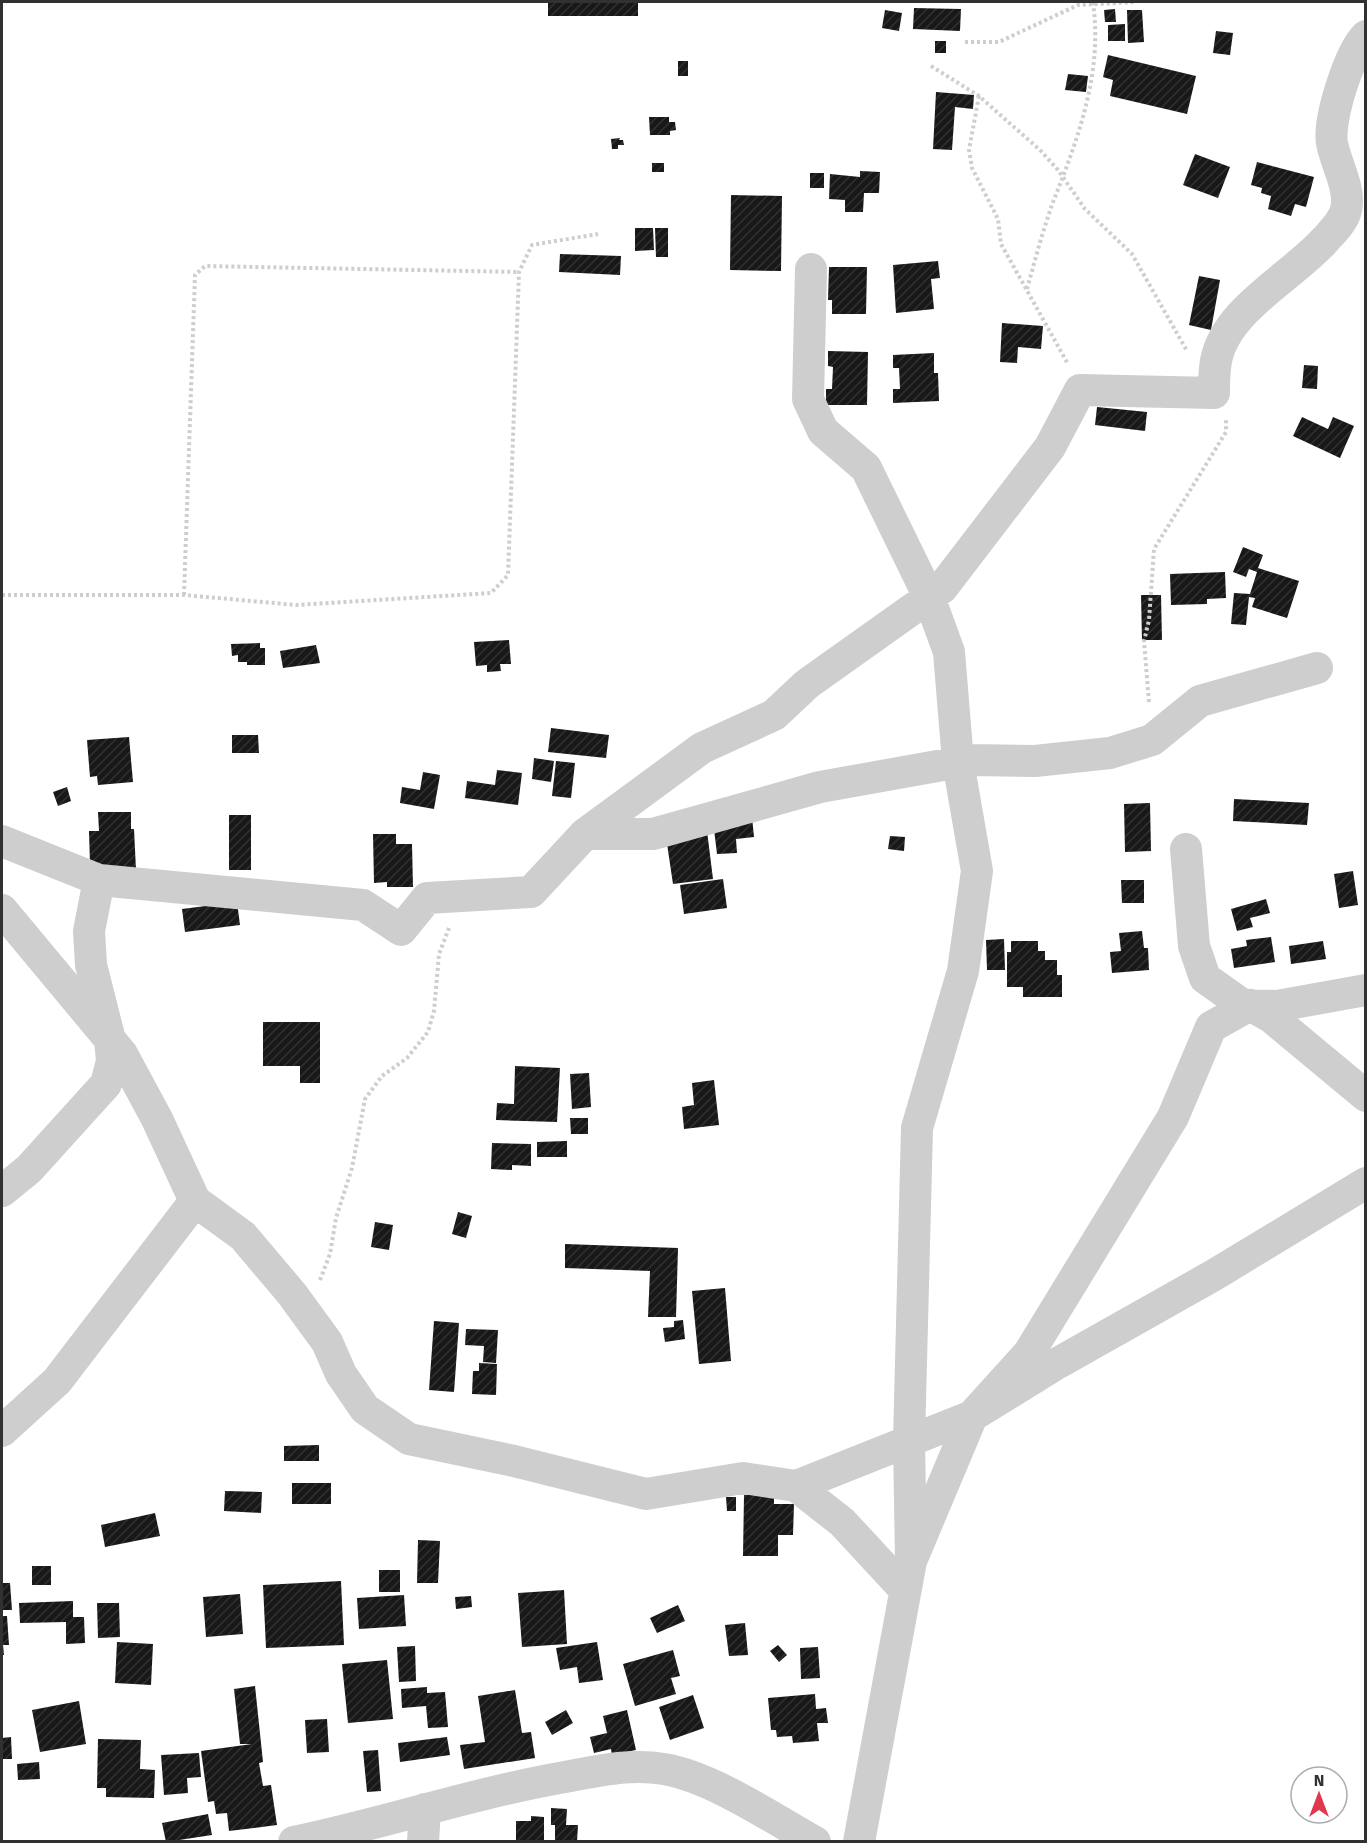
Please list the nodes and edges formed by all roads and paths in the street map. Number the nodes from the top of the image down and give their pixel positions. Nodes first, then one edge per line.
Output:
1 (1135, 2) edge
2 (1093, 3) edge
3 (1365, 36) edge
4 (965, 42) dead end
5 (979, 96) dead end
6 (598, 234) dead end
7 (811, 268) dead end
8 (519, 272) junction
9 (1027, 290) junction
10 (1080, 390) junction
11 (2, 595) edge
12 (184, 595) junction
13 (929, 597) junction
14 (1317, 668) dead end
15 (958, 762) junction
16 (585, 834) junction
17 (2, 841) edge
18 (1186, 849) dead end
19 (99, 880) junction
20 (459, 896) junction
21 (2, 910) edge
22 (1365, 990) edge
23 (1250, 1005) junction
24 (110, 1040) junction
25 (1365, 1096) edge
26 (1365, 1183) edge
27 (2, 1191) edge
28 (195, 1201) junction
29 (309, 1315) junction
30 (972, 1416) junction
31 (2, 1431) edge
32 (909, 1441) junction
33 (796, 1486) junction
34 (908, 1575) junction
35 (425, 1809) junction
36 (294, 1842) edge
37 (423, 1842) edge
38 (815, 1842) edge
39 (860, 1842) edge

1 - 2 path
2 - 4 path
2 - 9 path
3 - 10 street
5 - 9 path
6 - 8 path
7 - 13 street
8 - 12 path
8 - 12 path
9 - 10 path
10 - 13 street
11 - 12 path
13 - 15 street
13 - 16 street
14 - 15 street
15 - 16 street
15 - 32 street
16 - 20 street
17 - 19 street
18 - 23 street
19 - 20 street
19 - 24 street
20 - 29 path
21 - 24 street
22 - 23 street
23 - 25 street
23 - 30 street
24 - 27 street
24 - 28 street
26 - 30 street
28 - 29 street
28 - 31 street
29 - 33 street
30 - 32 street
30 - 34 street
32 - 33 street
32 - 34 street
33 - 34 street
34 - 39 street
35 - 36 street
35 - 37 street
35 - 38 street

